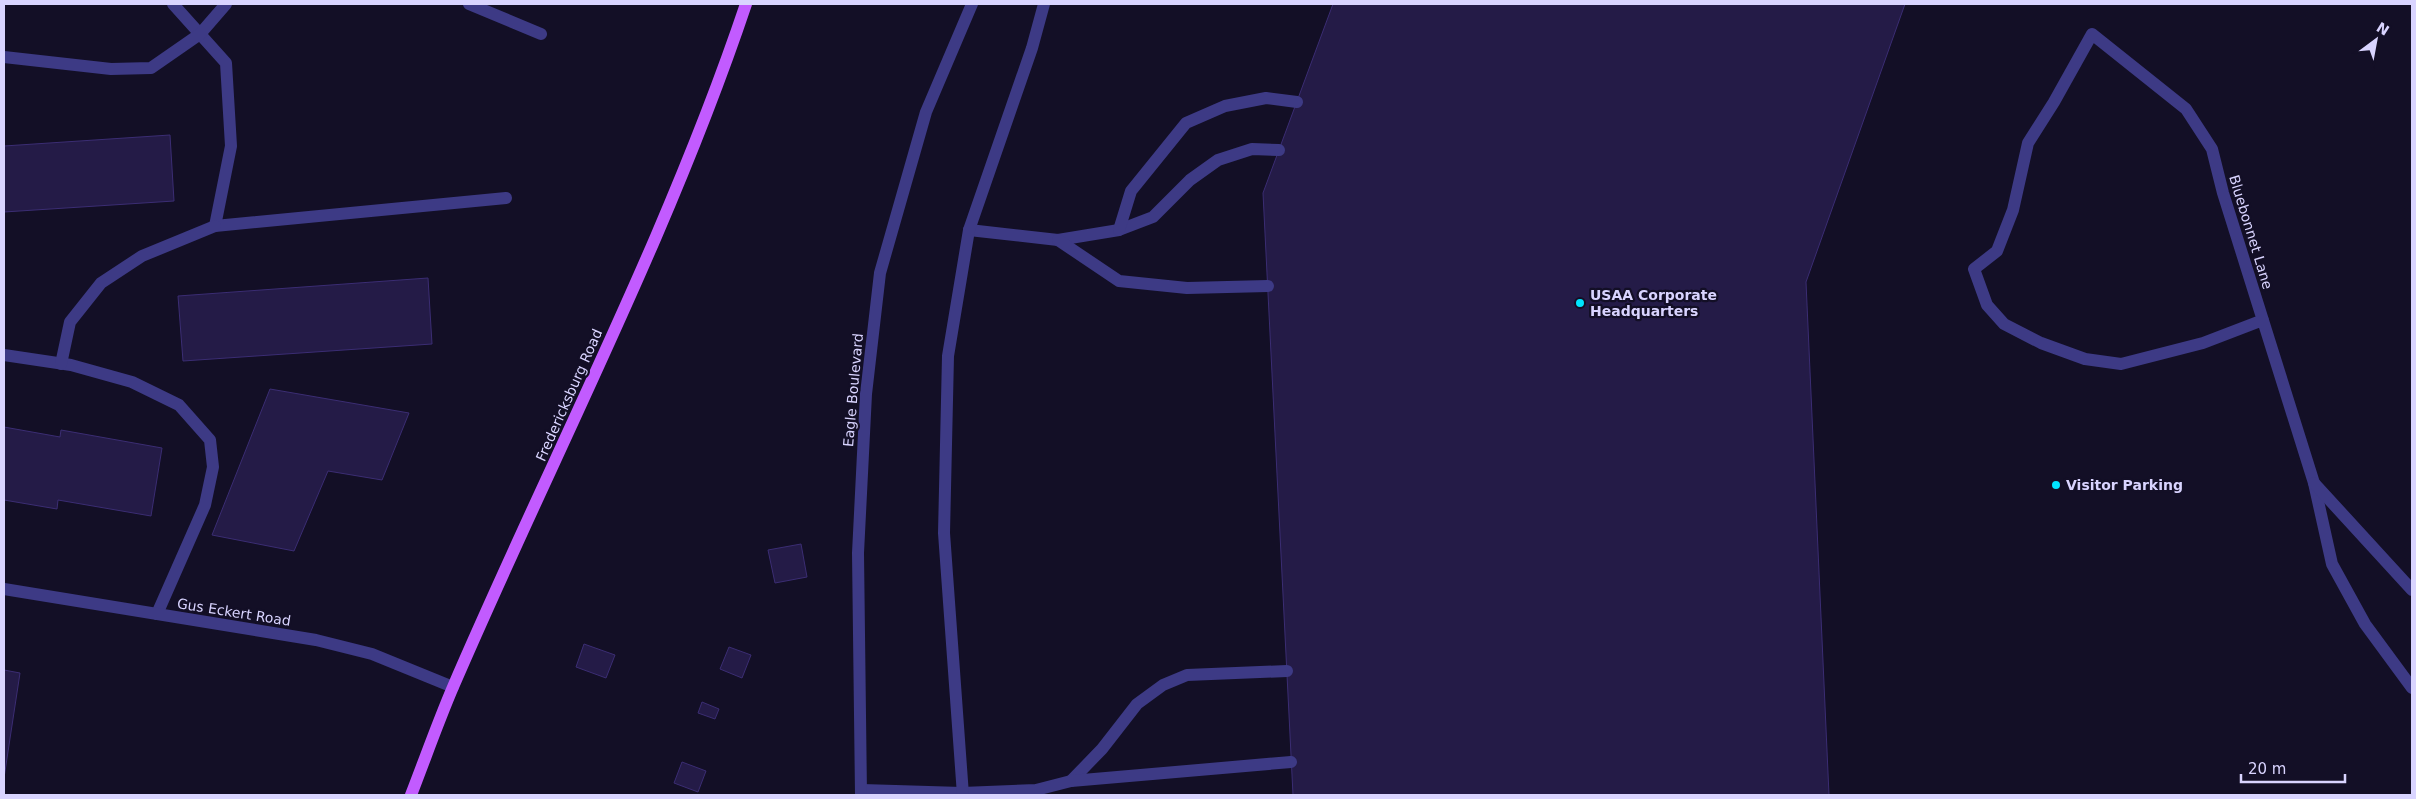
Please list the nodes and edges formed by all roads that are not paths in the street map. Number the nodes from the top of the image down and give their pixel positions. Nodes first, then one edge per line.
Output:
1 (173, 4) edge
2 (226, 4) edge
3 (469, 4) edge
4 (746, 4) edge
5 (972, 4) edge
6 (1044, 4) edge
7 (200, 34) junction
8 (541, 34) dead end
9 (4, 57) edge
10 (1297, 102) dead end
11 (1279, 150) dead end
12 (506, 198) dead end
13 (215, 226) junction
14 (969, 230) junction
15 (1119, 230) junction
16 (1058, 240) junction
17 (1268, 286) dead end
18 (2263, 320) junction
19 (4, 354) edge
20 (61, 364) junction
21 (2314, 483) junction
22 (4, 589) edge
23 (2412, 590) edge
24 (157, 614) junction
25 (1287, 671) dead end
26 (453, 688) junction
27 (2412, 688) edge
28 (1292, 762) dead end
29 (1071, 781) junction
30 (862, 792) edge
31 (963, 794) edge
32 (411, 795) edge

1 - 7 street
2 - 7 street
3 - 8 street
4 - 26 main road, Fredericksburg Road
5 - 30 street, Eagle Boulevard
6 - 14 street
7 - 9 street
7 - 13 street
10 - 15 street
11 - 15 street
12 - 13 street
13 - 20 street
14 - 16 street
14 - 31 street
15 - 16 street
16 - 17 street
18 - 18 street, Bluebonnet Lane
18 - 21 street, Bluebonnet Lane
19 - 20 street
20 - 24 street
21 - 23 street, Bluebonnet Lane
21 - 27 street, Bluebonnet Lane
22 - 24 street, Gus Eckert Road
24 - 26 street, Gus Eckert Road
25 - 29 street
26 - 32 main road, Fredericksburg Road
28 - 29 street
29 - 31 street
30 - 31 street

